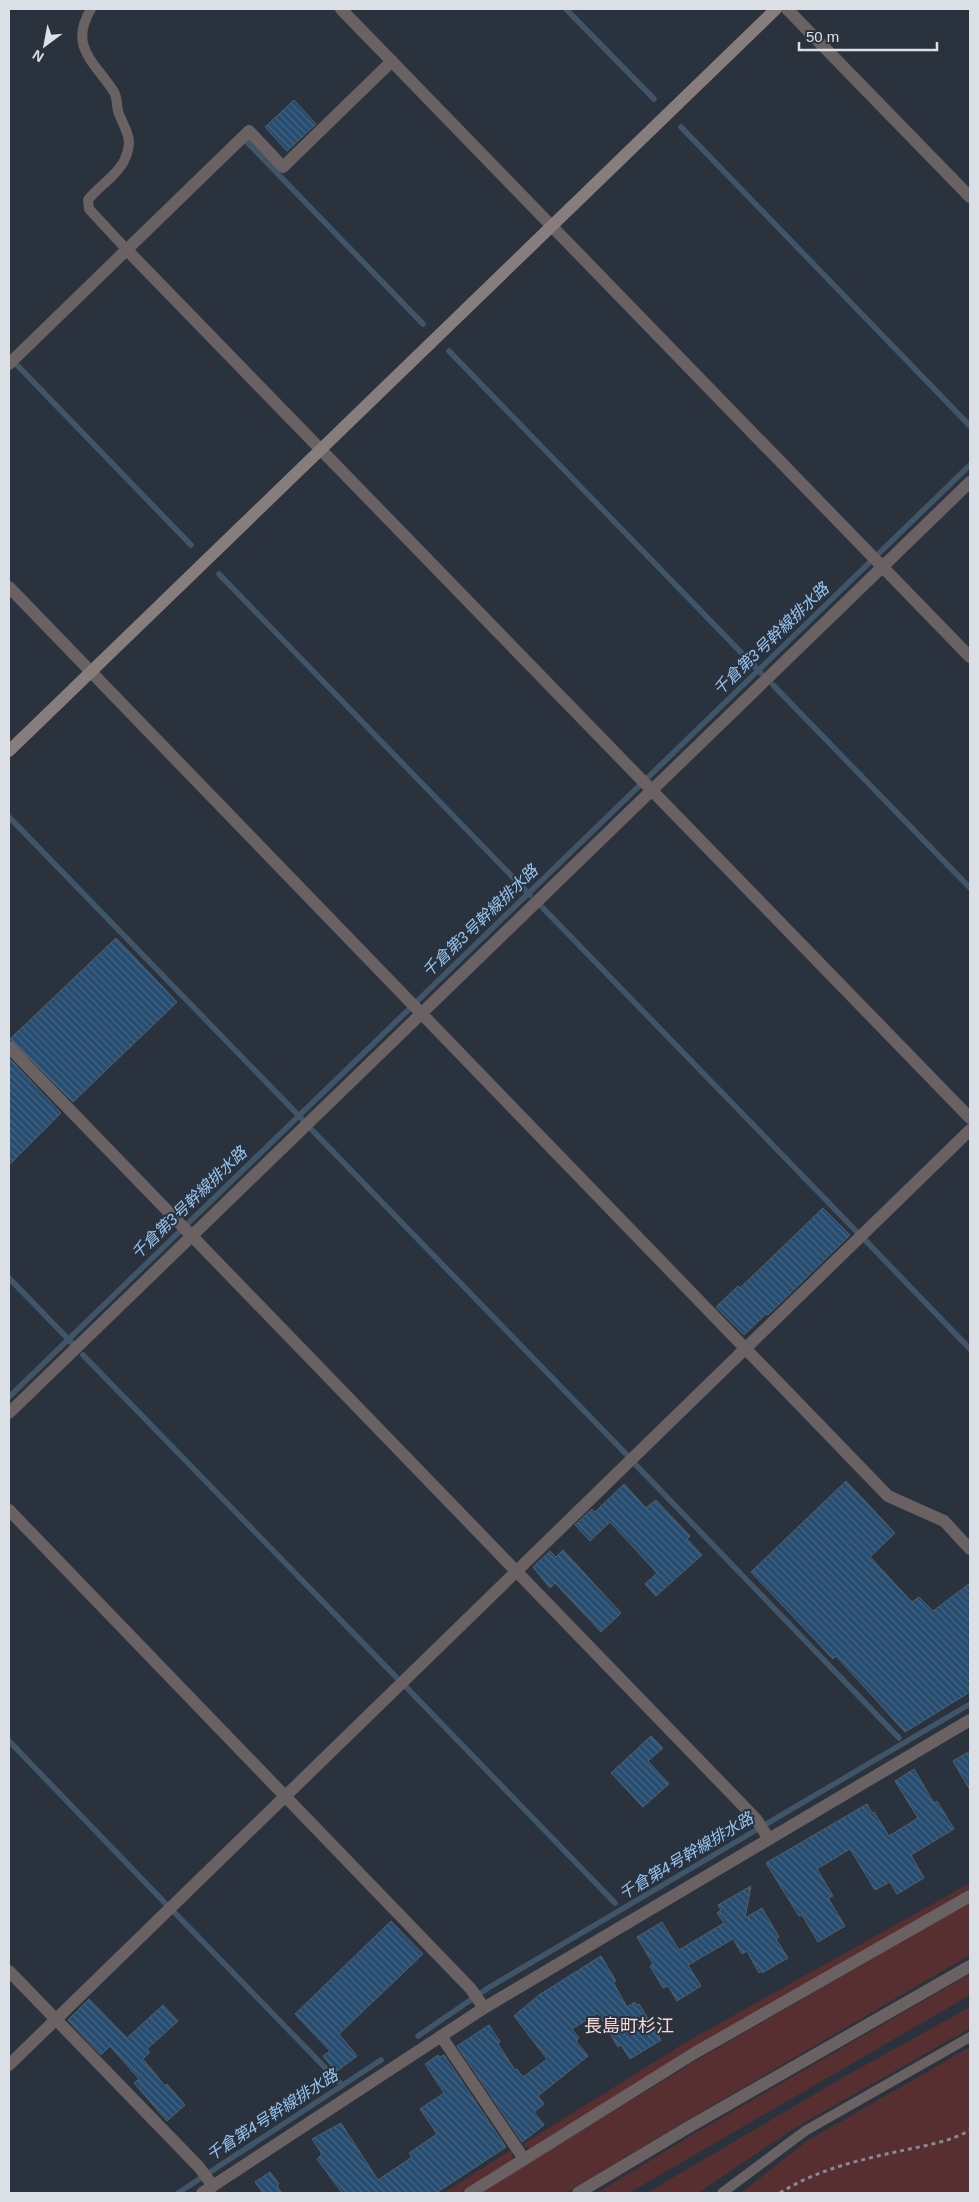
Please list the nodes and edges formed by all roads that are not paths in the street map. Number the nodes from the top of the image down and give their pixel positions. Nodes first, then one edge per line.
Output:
1 (91, 9) edge
2 (341, 9) edge
3 (776, 9) edge
4 (788, 9) edge
5 (392, 61) junction
6 (970, 197) edge
7 (552, 225) junction
8 (127, 250) junction
9 (9, 364) edge
10 (321, 449) junction
11 (970, 482) edge
12 (881, 565) junction
13 (9, 587) edge
14 (970, 658) edge
15 (92, 671) junction
16 (9, 751) edge
17 (652, 788) junction
18 (420, 1012) junction
19 (9, 1048) edge
20 (970, 1118) edge
21 (970, 1130) edge
22 (189, 1235) junction
23 (747, 1348) junction
24 (9, 1413) edge
25 (9, 1510) edge
26 (970, 1549) edge
27 (517, 1572) junction
28 (970, 1720) edge
29 (286, 1796) junction
30 (768, 1837) junction
31 (970, 1896) edge
32 (970, 1966) edge
33 (9, 1971) edge
34 (483, 2005) junction
35 (56, 2020) junction
36 (441, 2036) junction
37 (970, 2037) edge
38 (9, 2065) edge
39 (524, 2159) junction
40 (208, 2187) edge
41 (470, 2193) edge
42 (578, 2193) edge
43 (722, 2193) edge

1 - 8 lane
2 - 5 street
3 - 7 street
4 - 6 street
5 - 7 street
5 - 8 street
7 - 10 street
7 - 12 street
8 - 9 street
8 - 10 street
10 - 15 street
10 - 17 street
11 - 12 street
12 - 14 street
12 - 17 street
13 - 15 street
15 - 16 street
15 - 18 street
17 - 18 street
17 - 20 street
18 - 22 street
18 - 23 street
19 - 22 street
21 - 23 street
22 - 24 street
22 - 27 street
23 - 26 street
23 - 27 street
25 - 29 street
27 - 29 street
27 - 30 street
28 - 30 street
29 - 34 street
29 - 35 street
30 - 34 street
31 - 39 street
32 - 42 street
33 - 35 street
34 - 36 street
35 - 38 street
35 - 40 street
36 - 39 street
36 - 40 street
37 - 43 lane
39 - 41 street

